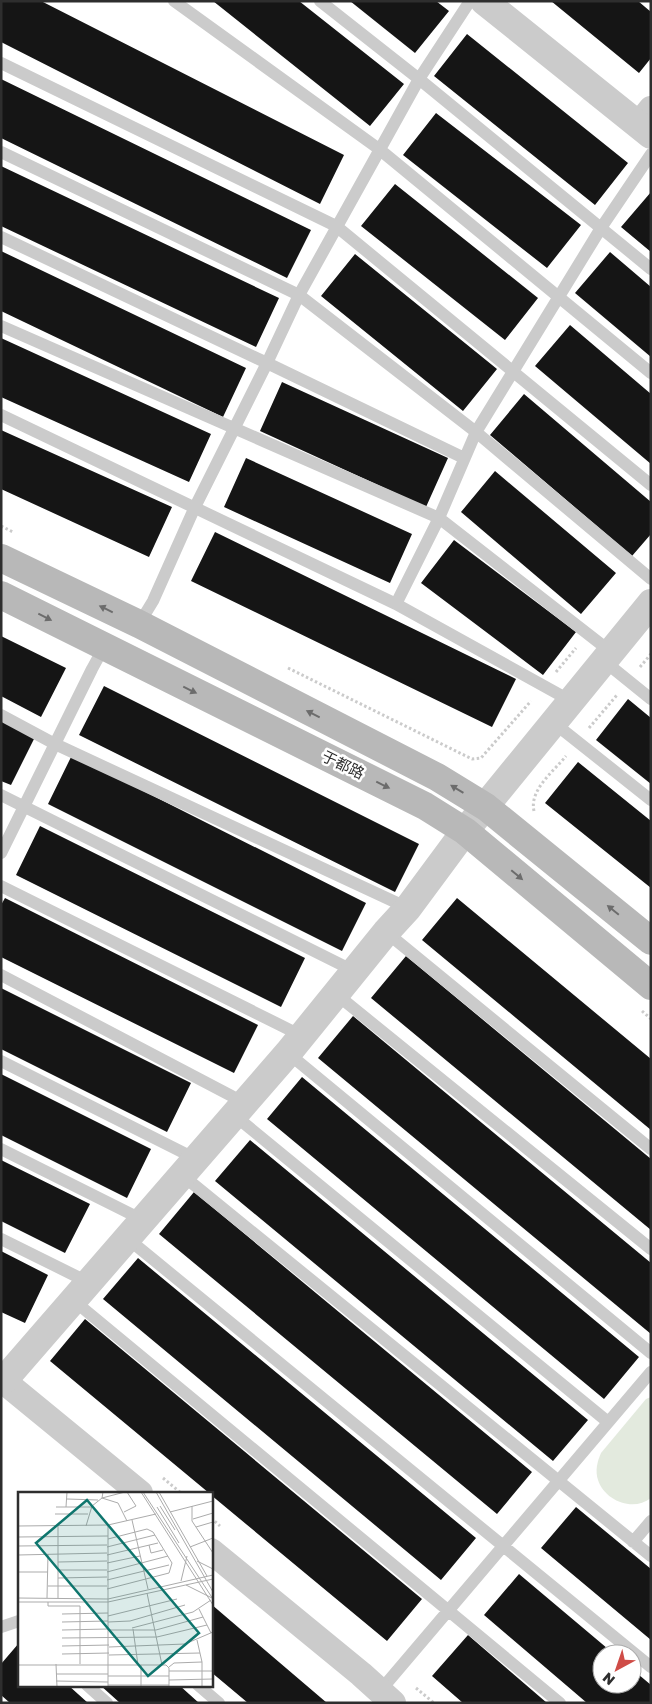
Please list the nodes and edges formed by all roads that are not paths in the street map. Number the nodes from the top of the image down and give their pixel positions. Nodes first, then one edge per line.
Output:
1 (174, 1) edge
2 (320, 1) edge
3 (470, 1) edge
4 (484, 1) edge
5 (1, 64) edge
6 (419, 79) junction
7 (647, 123) edge
8 (380, 149) junction
9 (1, 152) edge
10 (651, 154) edge
11 (336, 226) junction
12 (601, 228) junction
13 (1, 238) edge
14 (651, 269) edge
15 (299, 294) junction
16 (559, 297) junction
17 (1, 326) edge
18 (267, 363) junction
19 (513, 372) junction
20 (651, 373) edge
21 (1, 415) edge
22 (235, 428) junction
23 (476, 432) junction
24 (464, 458) junction
25 (651, 485) edge
26 (194, 509) junction
27 (439, 518) junction
28 (1, 558) edge
29 (651, 579) edge
30 (1, 595) edge
31 (651, 603) edge
32 (396, 604) junction
33 (139, 624) junction
34 (104, 647) junction
35 (608, 657) junction
36 (651, 700) edge
37 (571, 702) junction
38 (1, 715) edge
39 (554, 723) junction
40 (55, 744) junction
41 (1, 795) edge
42 (651, 800) edge
43 (25, 807) junction
44 (486, 807) junction
45 (465, 831) junction
46 (1, 853) edge
47 (1, 886) edge
48 (408, 908) junction
49 (386, 932) junction
50 (651, 941) edge
51 (354, 971) junction
52 (1, 975) edge
53 (336, 994) junction
54 (643, 996) edge
55 (295, 1044) junction
56 (1, 1062) edge
57 (239, 1109) junction
58 (651, 1148) edge
59 (1, 1149) edge
60 (189, 1167) junction
61 (135, 1229) junction
62 (1, 1240) edge
63 (651, 1249) edge
64 (81, 1291) junction
65 (651, 1353) edge
66 (651, 1372) edge
67 (2, 1380) edge
68 (608, 1422) junction
69 (558, 1481) junction
70 (139, 1492) edge
71 (651, 1521) edge
72 (633, 1542) junction
73 (503, 1546) junction
74 (212, 1552) edge
75 (651, 1556) edge
76 (449, 1610) junction
77 (18, 1623) edge
78 (1, 1627) edge
79 (651, 1667) edge
80 (88, 1686) edge
81 (199, 1686) edge
82 (387, 1697) edge
83 (107, 1703) edge
84 (218, 1703) edge
85 (560, 1703) edge

1 - 8 lane
2 - 6 lane
3 - 6 lane
4 - 7 street
5 - 11 lane
6 - 8 lane
6 - 12 lane
8 - 11 lane
8 - 16 lane
9 - 15 lane
10 - 12 lane
11 - 15 lane
11 - 19 lane
12 - 14 lane
12 - 16 lane
13 - 18 lane
15 - 18 lane
15 - 23 lane
16 - 19 lane
16 - 20 lane
17 - 22 lane
18 - 22 lane
18 - 24 lane
19 - 23 lane
19 - 25 lane
21 - 26 lane
22 - 26 lane
22 - 27 lane
23 - 24 lane
23 - 29 lane
24 - 27 lane
26 - 32 lane
26 - 33 lane
27 - 32 lane
27 - 35 lane
33 -> 28 main road, 于都路
30 -> 34 main road, 于都路
31 - 35 street
32 - 37 lane
44 -> 33 main road, 于都路
34 - 40 lane
34 -> 45 main road, 于都路
35 - 36 lane
35 - 37 street
37 - 39 street
38 - 40 lane
39 - 42 lane
39 - 44 street
40 - 43 lane
40 - 48 lane
41 - 43 lane
43 - 46 lane
43 - 51 lane
44 - 45 street
50 -> 44 main road, 于都路
45 - 48 street
45 -> 54 main road, 于都路
47 - 55 lane
48 - 49 street
49 - 51 street
49 - 58 lane
51 - 53 street
52 - 57 lane
53 - 55 street
53 - 63 lane
55 - 57 street
55 - 65 lane
56 - 60 lane
57 - 60 street
57 - 68 lane
59 - 61 lane
60 - 61 street
60 - 69 lane
61 - 64 street
61 - 73 lane
62 - 64 lane
64 - 67 street
64 - 76 lane
66 - 68 lane
67 - 70 street
68 - 69 lane
69 - 72 lane
69 - 73 lane
71 - 72 lane
72 - 75 lane
73 - 76 lane
73 - 79 lane
74 - 82 street
76 - 82 lane
76 - 85 lane
77 - 78 lane
80 - 83 lane
81 - 84 lane

